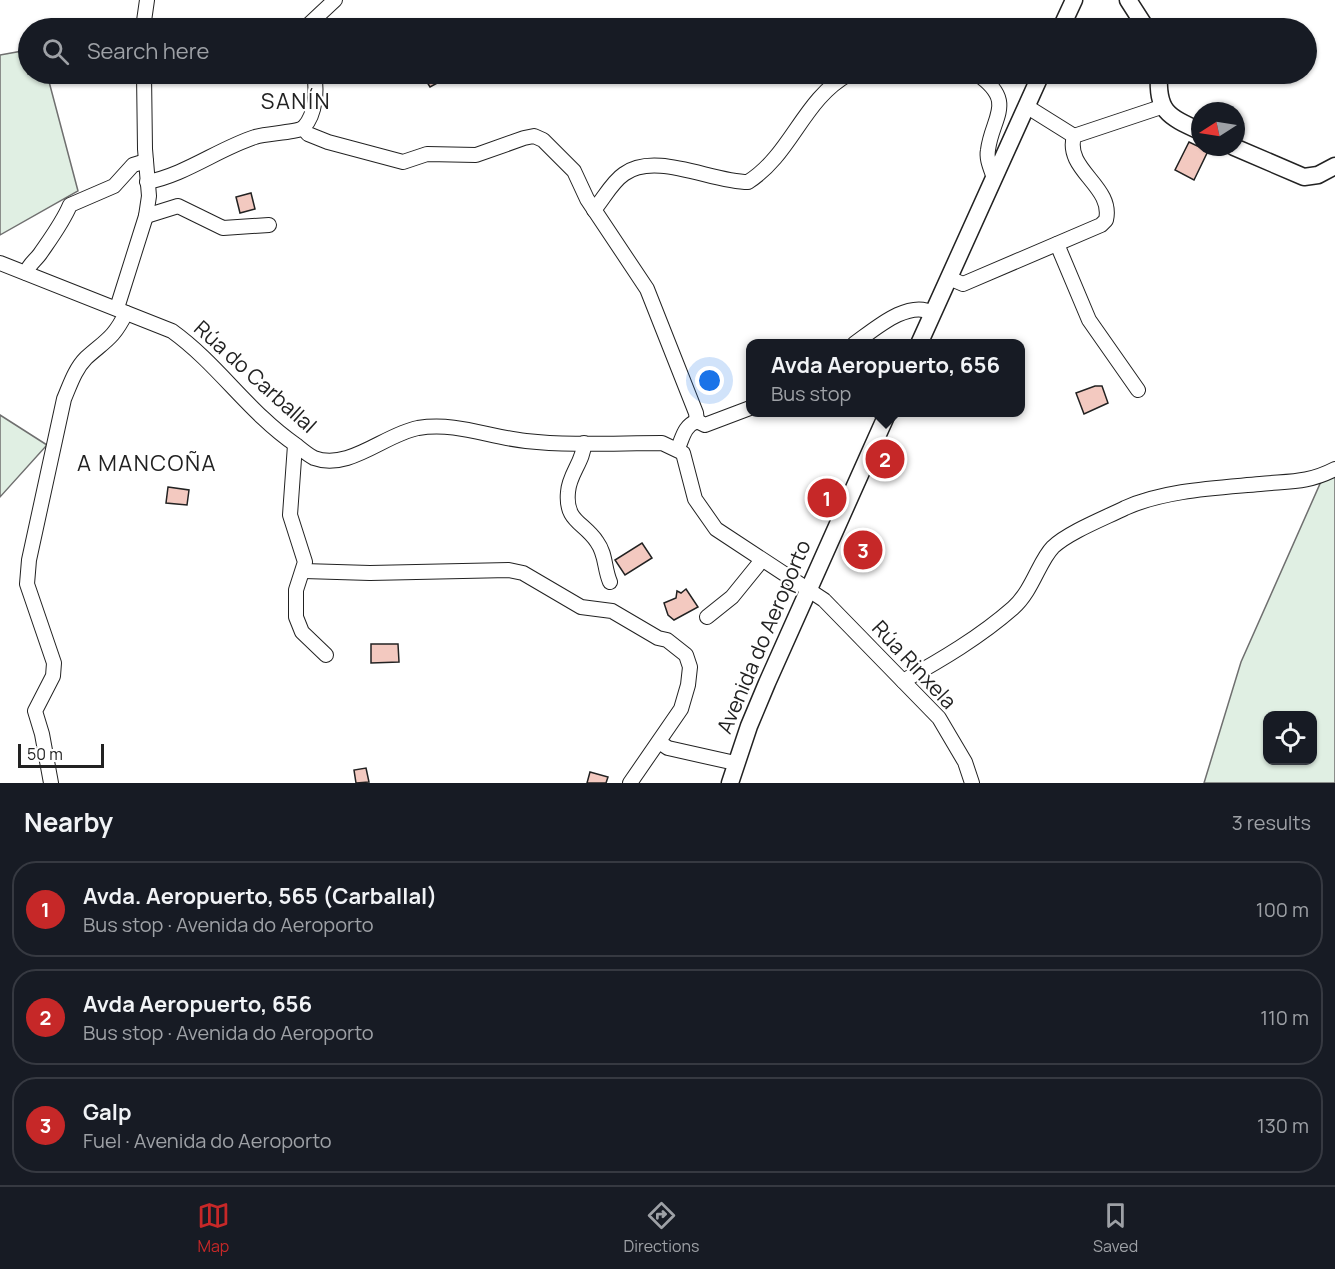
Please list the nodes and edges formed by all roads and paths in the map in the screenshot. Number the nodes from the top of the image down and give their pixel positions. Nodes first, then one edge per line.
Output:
1 (147, 0) edge
2 (335, 0) edge
3 (1074, 0) edge
4 (1128, 0) edge
5 (144, 18) edge
6 (316, 18) edge
7 (1066, 18) edge
8 (1140, 18) edge
9 (144, 84) edge
10 (315, 84) edge
11 (836, 84) edge
12 (989, 84) edge
13 (1036, 84) edge
14 (1158, 84) edge
15 (1026, 106) junction
16 (1161, 107) junction
17 (1191, 127) edge
18 (303, 128) junction
19 (1074, 136) junction
20 (1245, 152) edge
21 (146, 161) junction
22 (1335, 166) edge
23 (993, 178) junction
24 (147, 182) junction
25 (594, 210) junction
26 (146, 216) junction
27 (270, 225) dead end
28 (1057, 243) junction
29 (0, 263) edge
30 (26, 273) junction
31 (949, 278) junction
32 (121, 310) junction
33 (933, 313) junction
34 (861, 339) edge
35 (921, 339) edge
36 (1138, 390) dead end
37 (746, 410) edge
38 (886, 417) edge
39 (697, 421) junction
40 (584, 443) junction
41 (295, 445) junction
42 (678, 448) junction
43 (1335, 468) edge
44 (762, 560) junction
45 (304, 571) junction
46 (610, 582) dead end
47 (809, 588) junction
48 (707, 617) dead end
49 (326, 656) dead end
50 (903, 681) junction
51 (659, 742) junction
52 (735, 763) junction
53 (51, 783) edge
54 (630, 783) edge
55 (730, 783) edge
56 (972, 783) edge

1 - 5 street
2 - 6 street
3 - 7 main road
4 - 8 main road
9 - 21 street
10 - 18 street
11 - 25 street
12 - 23 street
13 - 15 main road
14 - 16 main road
15 - 19 street
15 - 23 main road
16 - 17 main road
16 - 19 street
18 - 24 street
18 - 25 street
19 - 28 street
20 - 22 main road
21 - 24 street
21 - 30 street
23 - 31 main road
24 - 26 street
25 - 39 street
26 - 27 street
26 - 32 street
28 - 31 street
28 - 36 street
29 - 30 street, Rúa do Carballal
30 - 32 street, Rúa do Carballal
31 - 33 main road
32 - 41 street, Rúa do Carballal
32 - 53 street
33 - 34 street
33 - 35 main road
37 - 39 street
38 - 47 main road, Avenida do Aeroporto
39 - 42 street
40 - 41 street, Rúa do Carballal
40 - 42 street, Rúa do Carballal
40 - 46 street
41 - 45 street
42 - 44 street
43 - 50 street
44 - 47 street
44 - 48 street
45 - 49 street
45 - 51 street
47 - 50 street, Rúa Rinxela
47 - 52 main road, Avenida do Aeroporto
50 - 56 street, Rúa Rinxela
51 - 52 street
51 - 54 street
52 - 55 main road, Avenida do Aeroporto

